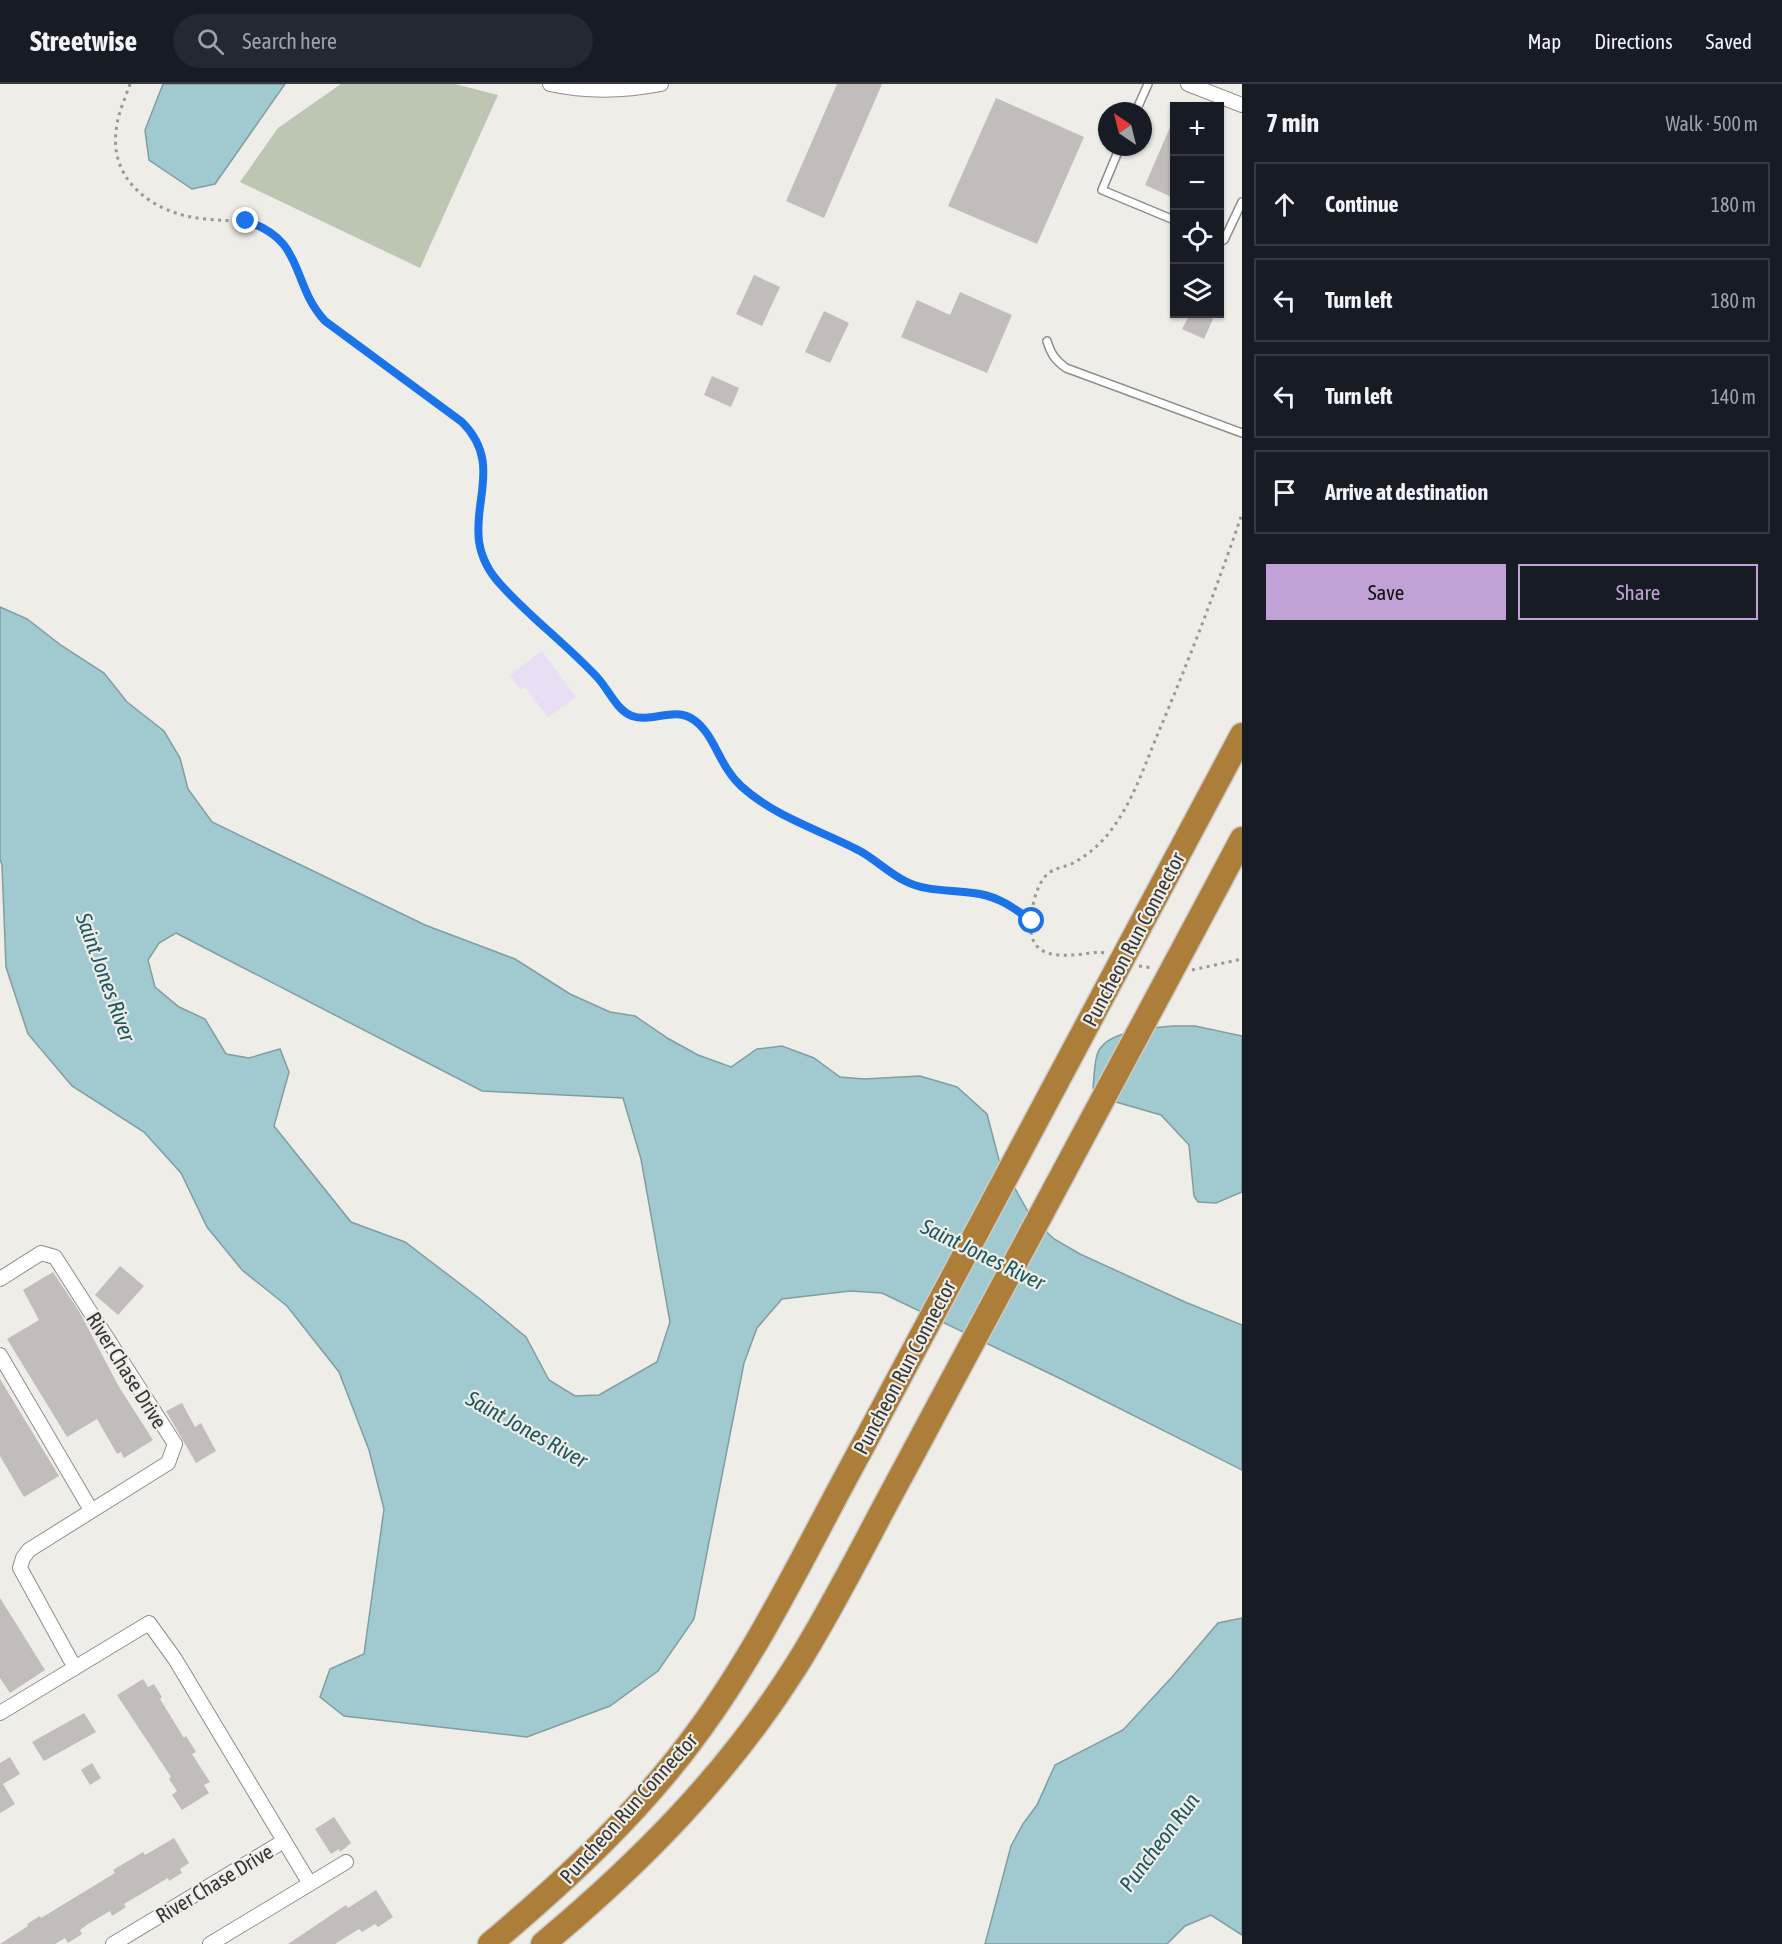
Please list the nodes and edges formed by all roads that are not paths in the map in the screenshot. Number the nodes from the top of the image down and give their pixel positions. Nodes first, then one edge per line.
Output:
1 (550, 84) edge
2 (662, 84) edge
3 (1148, 84) edge
4 (1188, 84) edge
5 (1140, 102) edge
6 (1242, 105) edge
7 (1116, 156) edge
8 (1242, 202) edge
9 (1170, 218) edge
10 (1224, 240) edge
11 (1047, 341) dead end
12 (1242, 434) edge
13 (1242, 735) edge
14 (1242, 839) edge
15 (0, 1279) edge
16 (0, 1355) edge
17 (91, 1510) junction
18 (75, 1668) junction
19 (1, 1711) edge
20 (284, 1840) junction
21 (346, 1862) dead end
22 (310, 1884) junction
23 (113, 1944) edge
24 (210, 1944) edge
25 (490, 1944) edge
26 (543, 1944) edge

1 - 2 street
3 - 5 lane
4 - 6 street
7 - 9 lane
8 - 10 lane
11 - 12 lane
13 - 25 highway, Puncheon Run Connector, bridge
14 - 26 highway, Puncheon Run Connector, bridge
15 - 17 street, River Chase Drive
16 - 17 street
17 - 18 street, River Chase Drive
18 - 19 street
18 - 20 street, River Chase Drive
20 - 22 street, River Chase Drive
20 - 23 street, River Chase Drive
21 - 22 street
22 - 24 street

